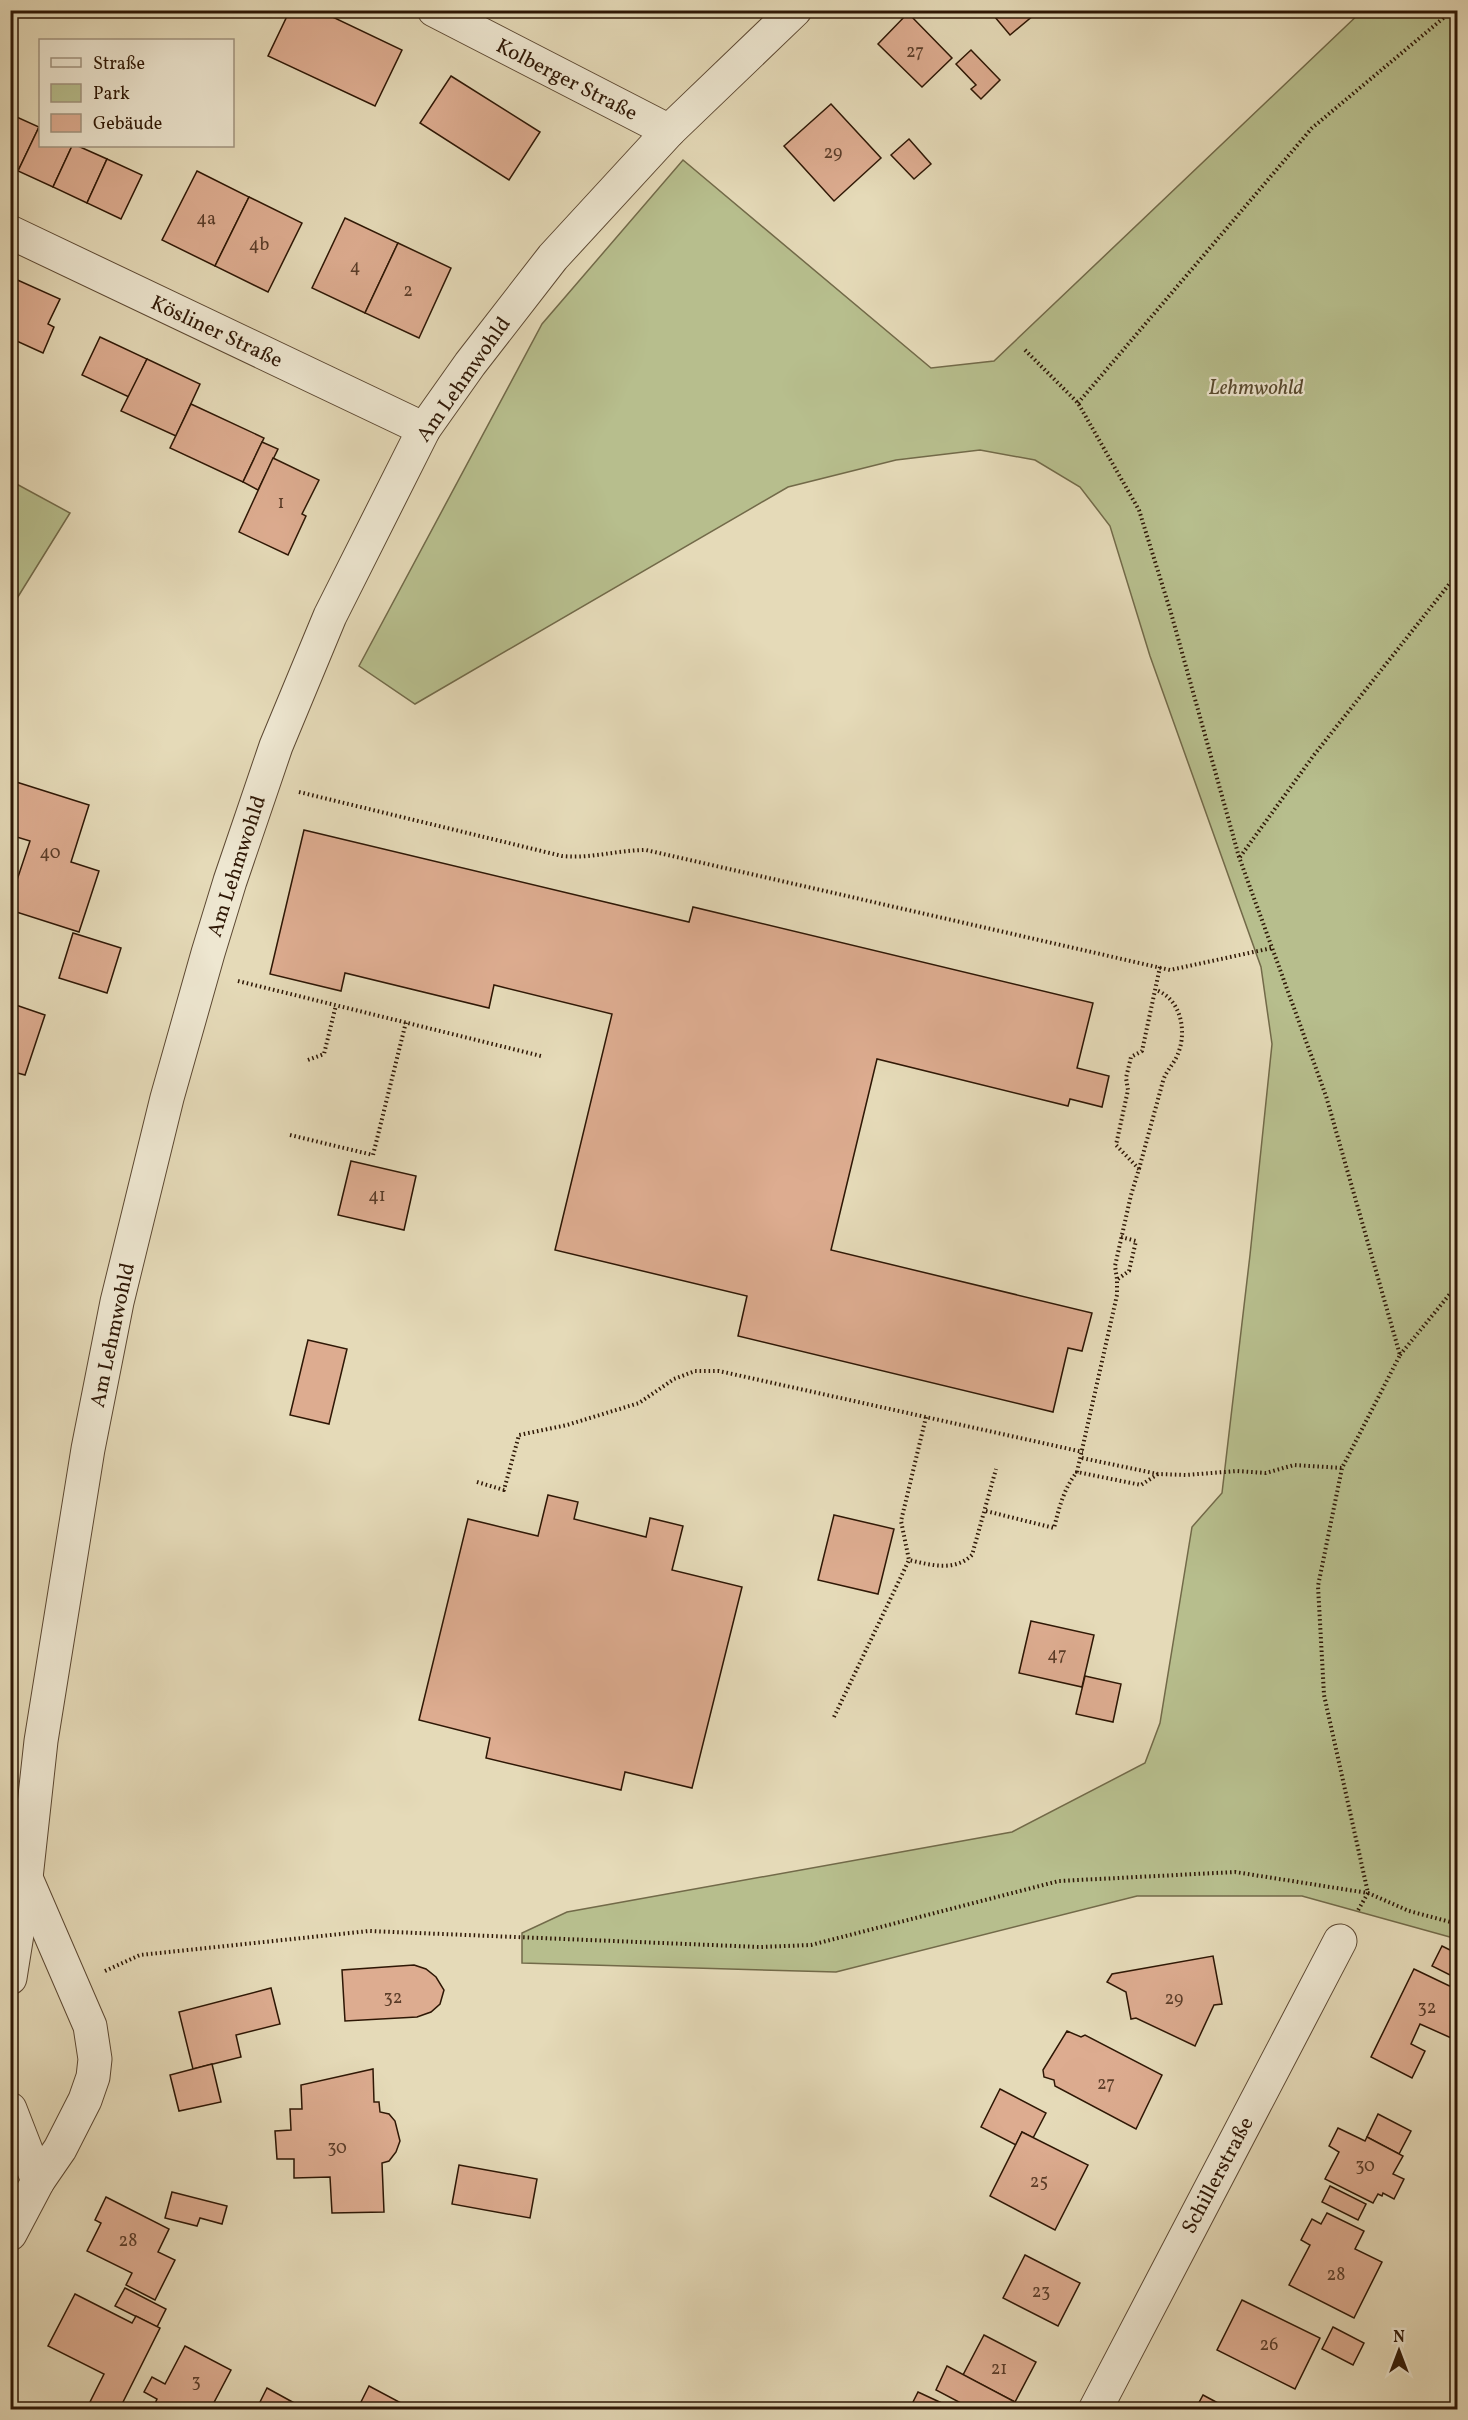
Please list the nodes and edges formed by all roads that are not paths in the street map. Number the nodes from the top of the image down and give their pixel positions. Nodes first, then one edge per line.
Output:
1 (434, 10) edge
2 (795, 10) edge
3 (669, 131) junction
4 (10, 232) edge
5 (424, 429) junction
6 (26, 1878) junction
7 (1340, 1941) road end
8 (10, 1978) edge
9 (10, 2109) edge
10 (38, 2181) junction
11 (10, 2234) edge
12 (1095, 2409) edge

1 - 3 street, Kolberger Straße
2 - 3 street, Am Lehmwohld
3 - 5 street, Am Lehmwohld
4 - 5 street, Kösliner Straße
5 - 6 street, Am Lehmwohld
6 - 8 street, Am Lehmwohld
6 - 10 street
7 - 12 street, Schillerstraße
9 - 10 street
10 - 11 street

